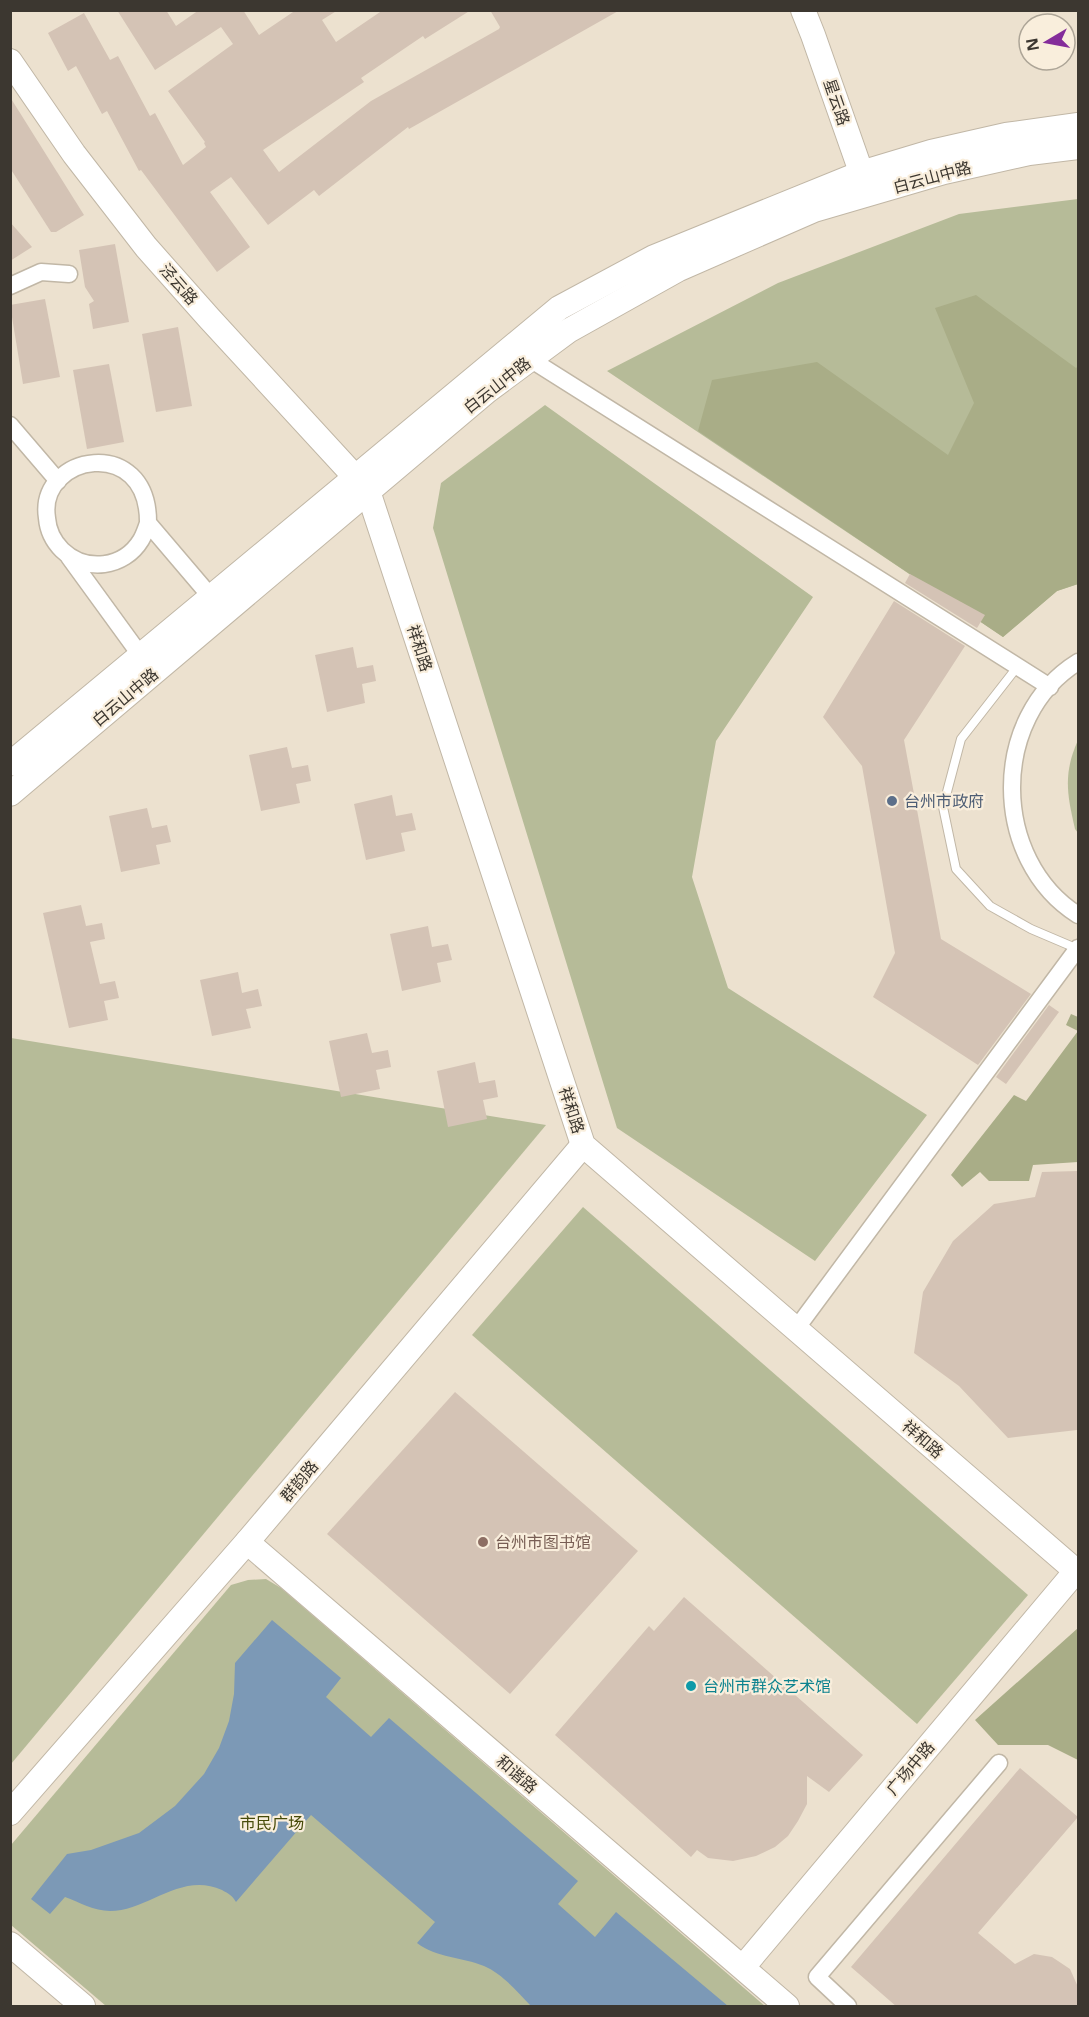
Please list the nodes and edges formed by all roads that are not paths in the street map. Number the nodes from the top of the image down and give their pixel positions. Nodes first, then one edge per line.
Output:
1 (803, 10) edge
2 (10, 61) edge
3 (1078, 125) edge
4 (1078, 147) edge
5 (865, 184) junction
6 (69, 274) dead end
7 (10, 286) edge
8 (530, 359) junction
9 (10, 425) edge
10 (58, 481) junction
11 (362, 484) junction
12 (148, 523) junction
13 (68, 556) junction
14 (211, 597) junction
15 (141, 656) junction
16 (1078, 662) edge
17 (1018, 666) junction
18 (1050, 687) junction
19 (10, 764) edge
20 (10, 794) edge
21 (1078, 915) edge
22 (1078, 949) edge
23 (583, 1145) junction
24 (796, 1329) junction
25 (247, 1542) junction
26 (1077, 1571) edge
27 (999, 1763) dead end
28 (10, 1813) edge
29 (10, 1944) edge
30 (743, 1967) junction
31 (83, 2007) edge
32 (787, 2007) edge
33 (848, 2007) edge

1 - 5 street, 星云路
2 - 11 street, 泾云路
3 - 5 street, 白云山中路
4 - 5 street, 白云山中路
5 - 8 street, 白云山中路
5 - 11 street, 白云山中路
6 - 7 street
8 - 11 street, 白云山中路
8 - 17 street
9 - 10 street
10 - 12 street
10 - 13 street
11 - 14 street, 白云山中路
11 - 20 street, 白云山中路
11 - 23 street, 祥和路
12 - 13 street
12 - 14 street
13 - 15 street
14 - 15 street, 白云山中路
15 - 19 street, 白云山中路
16 - 18 street
17 - 18 street
17 - 22 lane
18 - 21 street
22 - 24 street
23 - 24 street, 祥和路
23 - 25 street, 群韵路
24 - 26 street, 祥和路
25 - 28 street, 群韵路
25 - 30 street, 和谐路
26 - 30 street, 广场中路
27 - 33 street
29 - 31 street
30 - 32 street, 和谐路

